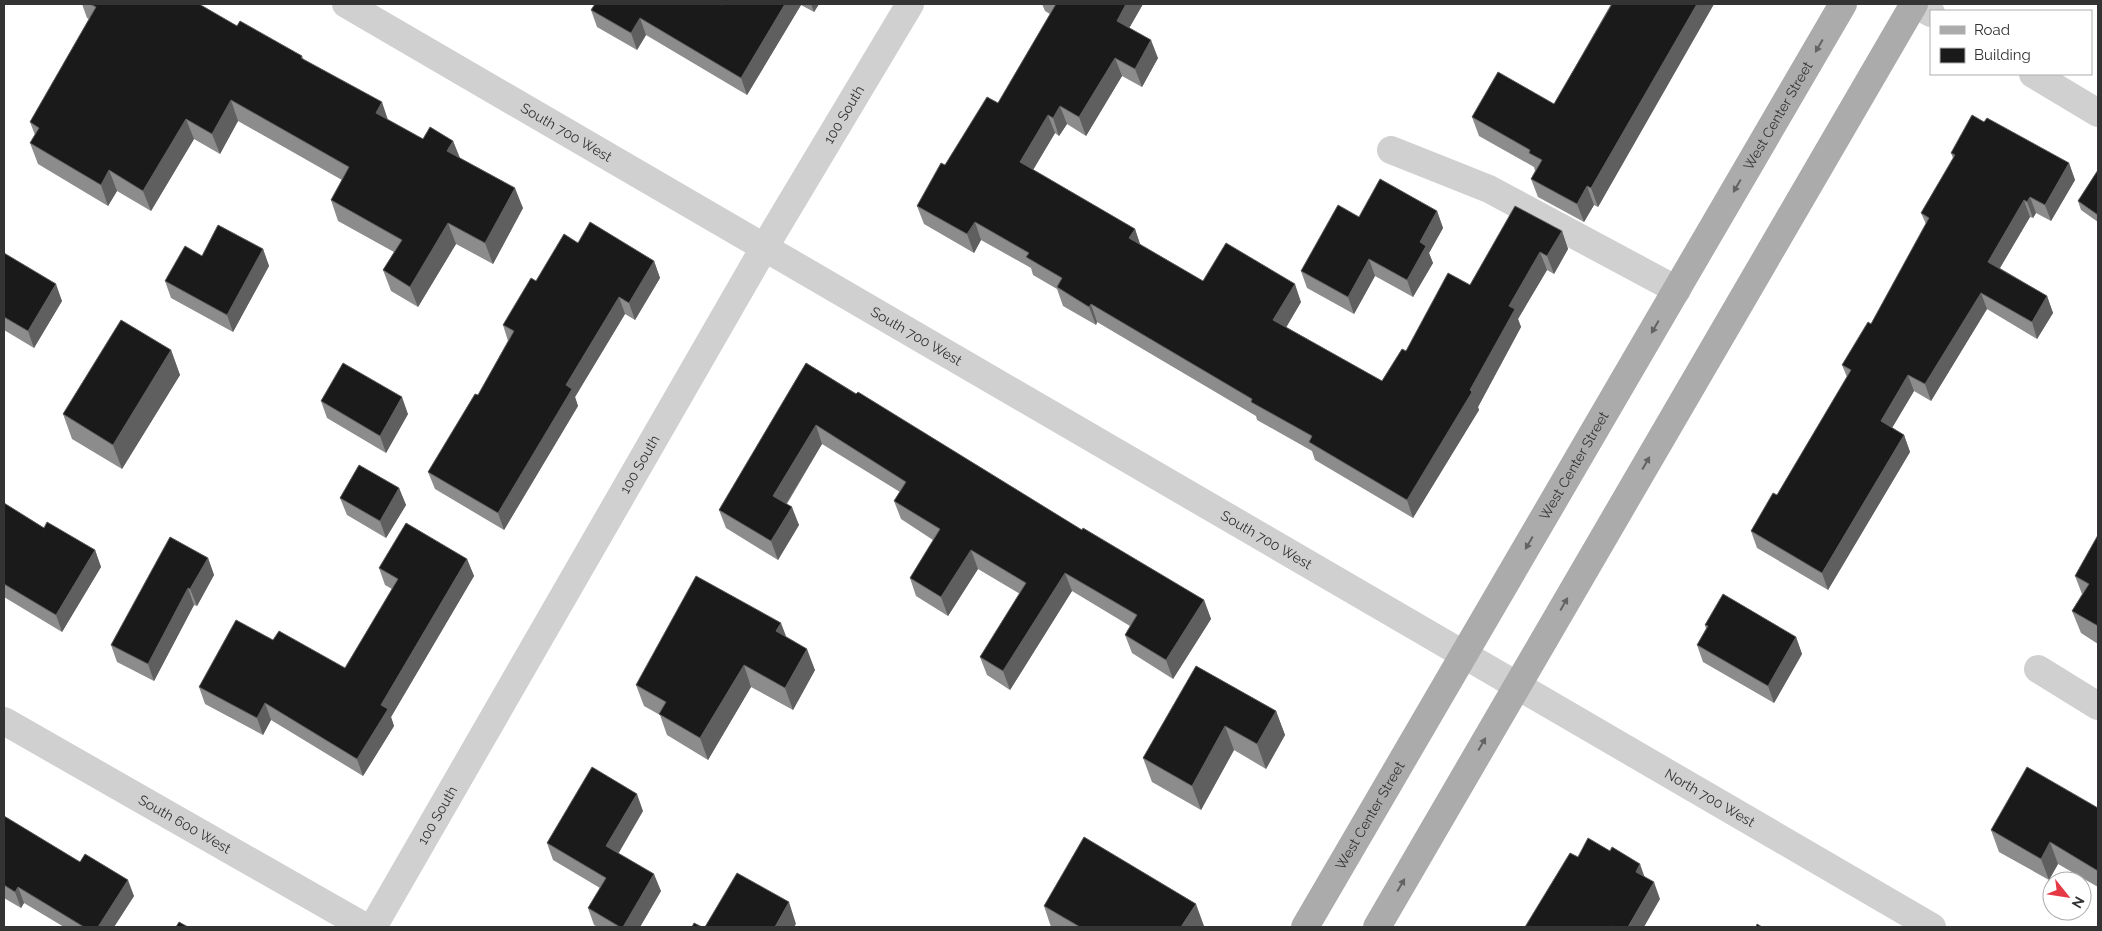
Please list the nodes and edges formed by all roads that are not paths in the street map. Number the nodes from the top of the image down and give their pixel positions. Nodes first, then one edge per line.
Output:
1 (346, 4) edge
2 (910, 4) edge
3 (1843, 4) edge
4 (1914, 4) edge
5 (1930, 12) edge
6 (2035, 75) edge
7 (2098, 113) edge
8 (1391, 150) dead end
9 (764, 248) junction
10 (1676, 290) junction
11 (1463, 656) junction
12 (1487, 669) joint
13 (2038, 669) dead end
14 (1516, 686) junction
15 (2098, 706) edge
16 (4, 721) edge
17 (365, 927) edge
18 (374, 927) edge
19 (1305, 927) edge
20 (1377, 927) edge
21 (1932, 927) edge

1 - 9 street, South 700 West
2 - 9 street, 100 South
3 -> 10 main road, West Center Street
4 - 5 street
14 -> 4 main road
6 - 7 street
8 - 10 street
9 - 11 street, South 700 West
9 - 18 street, 100 South
10 -> 11 main road, West Center Street
11 - 12 street, South 700 West
11 - 19 main road, West Center Street
12 - 14 street, North 700 West
13 - 15 street
20 -> 14 main road
14 - 21 street, North 700 West
16 - 17 street, South 600 West

